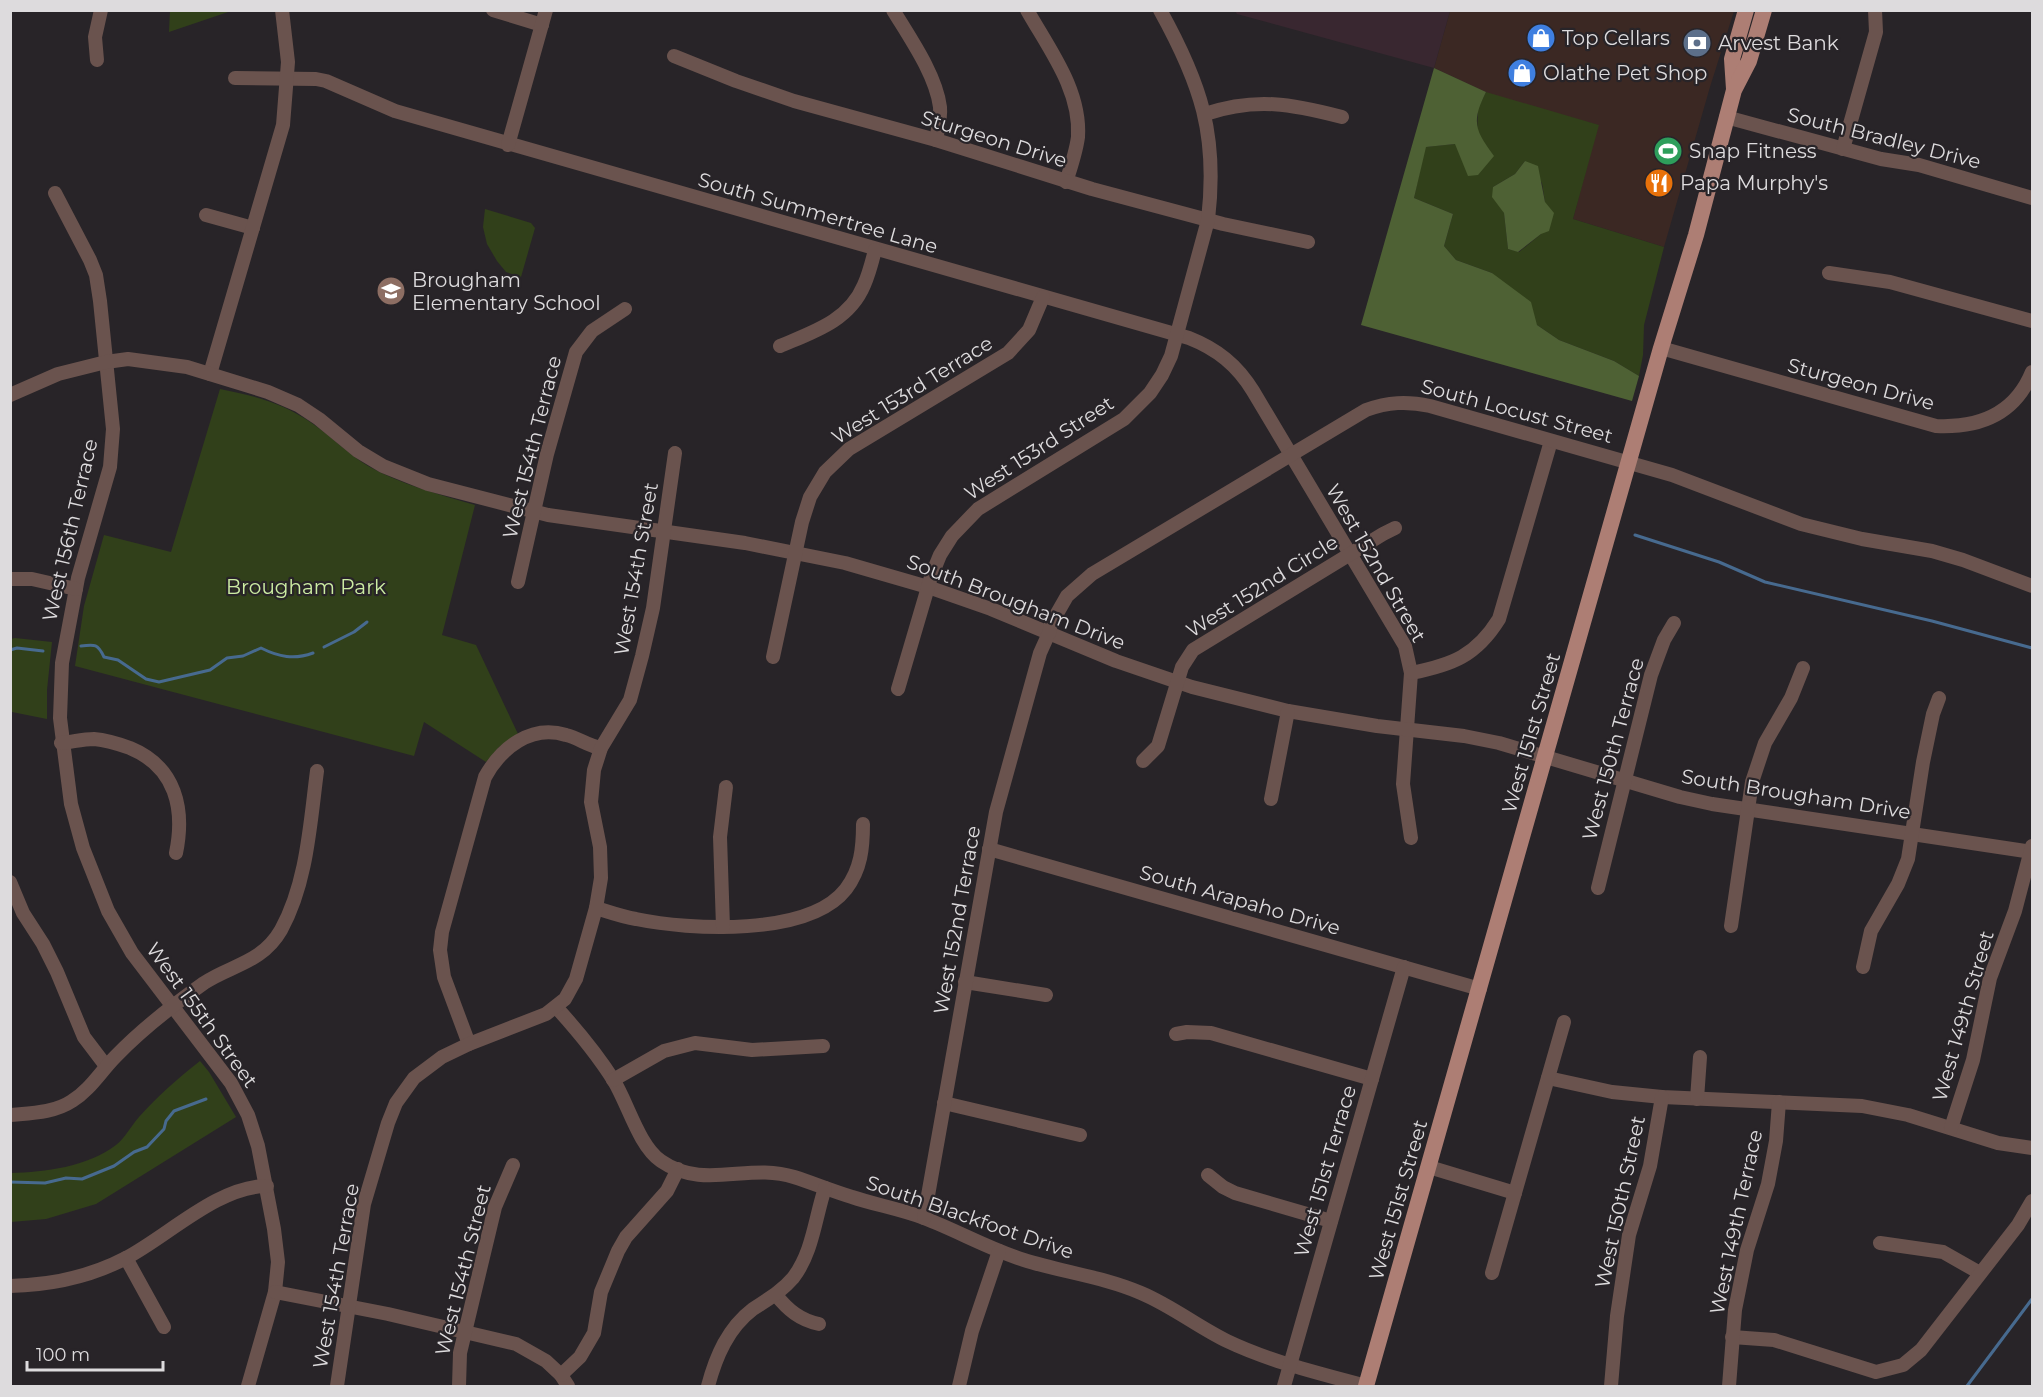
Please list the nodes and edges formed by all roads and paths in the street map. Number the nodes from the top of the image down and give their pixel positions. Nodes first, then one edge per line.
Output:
1 (101, 10) edge
2 (282, 10) edge
3 (493, 10) edge
4 (546, 10) edge
5 (893, 10) edge
6 (1027, 10) edge
7 (1160, 10) edge
8 (1746, 10) edge
9 (1764, 10) edge
10 (1875, 10) edge
11 (542, 25) junction
12 (674, 56) dead end
13 (97, 60) dead end
14 (235, 78) dead end
15 (287, 79) junction
16 (1734, 90) junction
17 (1205, 114) junction
18 (1342, 117) dead end
19 (1726, 117) junction
20 (936, 140) junction
21 (508, 145) junction
22 (1843, 149) junction
23 (1066, 182) junction
24 (55, 193) dead end
25 (2032, 198) edge
26 (206, 215) dead end
27 (1208, 220) junction
28 (253, 228) junction
29 (1308, 242) dead end
30 (875, 250) junction
31 (1829, 273) dead end
32 (1043, 297) junction
33 (625, 309) dead end
34 (2032, 321) edge
35 (1177, 335) junction
36 (780, 346) dead end
37 (1661, 348) junction
38 (106, 362) junction
39 (2032, 372) edge
40 (210, 374) junction
41 (10, 395) edge
42 (1551, 441) junction
43 (675, 453) dead end
44 (1291, 455) junction
45 (1629, 462) junction
46 (535, 512) junction
47 (1395, 528) dead end
48 (664, 532) junction
49 (795, 552) junction
50 (1351, 554) junction
51 (10, 579) edge
52 (518, 582) dead end
53 (2032, 584) edge
54 (928, 587) junction
55 (76, 589) junction
56 (1674, 623) dead end
57 (1049, 633) junction
58 (773, 657) dead end
59 (1803, 668) dead end
60 (1411, 673) junction
61 (1177, 682) junction
62 (898, 689) dead end
63 (1939, 698) dead end
64 (1288, 711) junction
65 (1406, 728) junction
66 (61, 743) junction
67 (601, 748) junction
68 (1546, 757) junction
69 (1143, 761) dead end
70 (317, 771) dead end
71 (1623, 780) junction
72 (726, 787) dead end
73 (1271, 799) dead end
74 (1747, 810) junction
75 (863, 824) dead end
76 (1913, 833) junction
77 (1411, 838) dead end
78 (989, 849) junction
79 (2032, 850) edge
80 (176, 853) dead end
81 (10, 882) edge
82 (1598, 888) dead end
83 (596, 908) junction
84 (1731, 926) dead end
85 (723, 927) junction
86 (1404, 967) junction
87 (1863, 967) dead end
88 (965, 982) junction
89 (1480, 988) junction
90 (1046, 995) dead end
91 (172, 1006) junction
92 (556, 1007) junction
93 (1564, 1022) dead end
94 (1176, 1034) dead end
95 (469, 1044) junction
96 (823, 1046) dead end
97 (1700, 1057) dead end
98 (106, 1066) junction
99 (1548, 1078) junction
100 (1372, 1079) junction
101 (613, 1080) junction
102 (1662, 1097) junction
103 (1697, 1099) junction
104 (1779, 1102) junction
105 (944, 1103) junction
106 (10, 1115) edge
107 (1951, 1128) junction
108 (1080, 1135) dead end
109 (2032, 1148) edge
110 (513, 1165) dead end
111 (1429, 1167) junction
112 (678, 1169) junction
113 (1208, 1175) dead end
114 (267, 1186) junction
115 (825, 1188) junction
116 (1515, 1192) junction
117 (2032, 1201) edge
118 (924, 1218) junction
119 (1331, 1221) junction
120 (1880, 1243) dead end
121 (999, 1251) junction
122 (126, 1258) junction
123 (1980, 1273) junction
124 (1492, 1274) dead end
125 (10, 1286) edge
126 (275, 1292) junction
127 (776, 1295) junction
128 (348, 1307) junction
129 (819, 1324) dead end
130 (164, 1327) dead end
131 (465, 1332) junction
132 (1732, 1337) junction
133 (1290, 1364) junction
134 (564, 1381) edge
135 (248, 1386) edge
136 (337, 1386) edge
137 (459, 1386) edge
138 (708, 1386) edge
139 (959, 1386) edge
140 (1284, 1386) edge
141 (1366, 1386) edge
142 (1611, 1386) edge
143 (1729, 1386) edge

1 - 13 street
2 - 15 street
3 - 11 street
4 - 11 street
5 - 20 street
6 - 23 street
7 - 17 street, West 153rd Street
8 - 16 main road, West 151st Street
9 - 16 main road, West 151st Street
10 - 22 street
11 - 21 street
12 - 20 street, Sturgeon Drive
14 - 15 street, South Summertree Lane
15 - 21 street, South Summertree Lane
15 - 28 street
16 - 19 main road, West 151st Street
17 - 18 street
17 - 27 street, West 153rd Street
19 - 22 street, South Bradley Drive
19 - 37 main road, West 151st Street
20 - 23 street, Sturgeon Drive
21 - 30 street, South Summertree Lane
22 - 25 street, South Bradley Drive
23 - 27 street, Sturgeon Drive
24 - 38 street, West 156th Terrace
26 - 28 street
27 - 29 street, Sturgeon Drive
27 - 35 street, West 153rd Street
28 - 40 street
30 - 32 street, South Summertree Lane
30 - 36 street
31 - 34 street
32 - 35 street, South Summertree Lane
32 - 49 street, West 153rd Terrace
33 - 46 street, West 154th Terrace
35 - 44 street, South Summertree Lane
35 - 54 street, West 153rd Street
37 - 39 street, Sturgeon Drive
37 - 45 main road, West 151st Street
38 - 40 street, South Brougham Drive
38 - 41 street, South Brougham Drive
38 - 55 street, West 156th Terrace
40 - 46 street, South Brougham Drive
42 - 44 street, South Locust Street
42 - 45 street, South Locust Street
42 - 60 street
43 - 48 street, West 154th Street
44 - 50 street, West 152nd Street
44 - 57 street, South Locust Street
45 - 53 street, South Locust Street
45 - 68 main road, West 151st Street
46 - 48 street, South Brougham Drive
46 - 52 street, West 154th Terrace
47 - 50 street, West 152nd Circle
48 - 49 street, South Brougham Drive
48 - 67 street, West 154th Street
49 - 54 street, South Brougham Drive
49 - 58 street, West 153rd Terrace
50 - 60 street, West 152nd Street
50 - 61 street, West 152nd Circle
51 - 55 street
54 - 57 street, South Brougham Drive
54 - 62 street, West 153rd Street
55 - 66 street, West 156th Terrace
56 - 71 street, West 150th Terrace
57 - 61 street, South Brougham Drive
57 - 78 street, West 152nd Terrace
59 - 74 street
60 - 65 street, West 152nd Street
61 - 64 street, South Brougham Drive
61 - 69 street, West 152nd Circle
63 - 76 street
64 - 65 street, South Brougham Drive
64 - 73 street
65 - 68 street, South Brougham Drive
65 - 77 street, West 152nd Street
66 - 80 street
66 - 91 street, West 155th Street
67 - 83 street
67 - 95 street
68 - 71 street, South Brougham Drive
68 - 89 main road, West 151st Street
70 - 91 street
71 - 74 street, South Brougham Drive
71 - 82 street, West 150th Terrace
72 - 85 street
74 - 76 street, South Brougham Drive
74 - 84 street
75 - 85 street
76 - 79 street, South Brougham Drive
76 - 87 street
78 - 86 street, South Arapaho Drive
78 - 88 street, West 152nd Terrace
79 - 107 street, West 149th Street
81 - 98 street
83 - 85 street
83 - 92 street
86 - 89 street, South Arapaho Drive
86 - 100 street, West 151st Terrace
88 - 90 street
88 - 105 street, West 152nd Terrace
89 - 111 main road, West 151st Street
91 - 98 street
91 - 114 street, West 155th Street
92 - 95 street
92 - 101 street, South Blackfoot Drive
93 - 99 street
94 - 100 street
95 - 128 street, West 154th Terrace
96 - 101 street
97 - 103 street
98 - 106 street
99 - 102 street
99 - 116 street
100 - 119 street, West 151st Terrace
101 - 112 street, South Blackfoot Drive
102 - 103 street
102 - 142 street, West 150th Street
103 - 104 street
104 - 107 street
104 - 132 street, West 149th Terrace
105 - 108 street
105 - 118 street, West 152nd Terrace
107 - 109 street
110 - 131 street, West 154th Street
111 - 116 street
111 - 141 main road, West 151st Street
112 - 115 street, South Blackfoot Drive
112 - 134 street
113 - 119 street
114 - 122 street
114 - 126 street, West 155th Street
115 - 118 street, South Blackfoot Drive
115 - 127 street
116 - 124 street
117 - 123 street
118 - 121 street, South Blackfoot Drive
119 - 133 street, West 151st Terrace
120 - 123 street
121 - 133 street, South Blackfoot Drive
121 - 139 street
122 - 125 street
122 - 130 street
123 - 132 street
126 - 128 street
126 - 135 street, West 155th Street
127 - 129 street
127 - 138 street
128 - 131 street
128 - 136 street, West 154th Terrace
131 - 134 street
131 - 137 street, West 154th Street
132 - 143 street, West 149th Terrace
133 - 140 street, West 151st Terrace
133 - 141 street, South Blackfoot Drive

